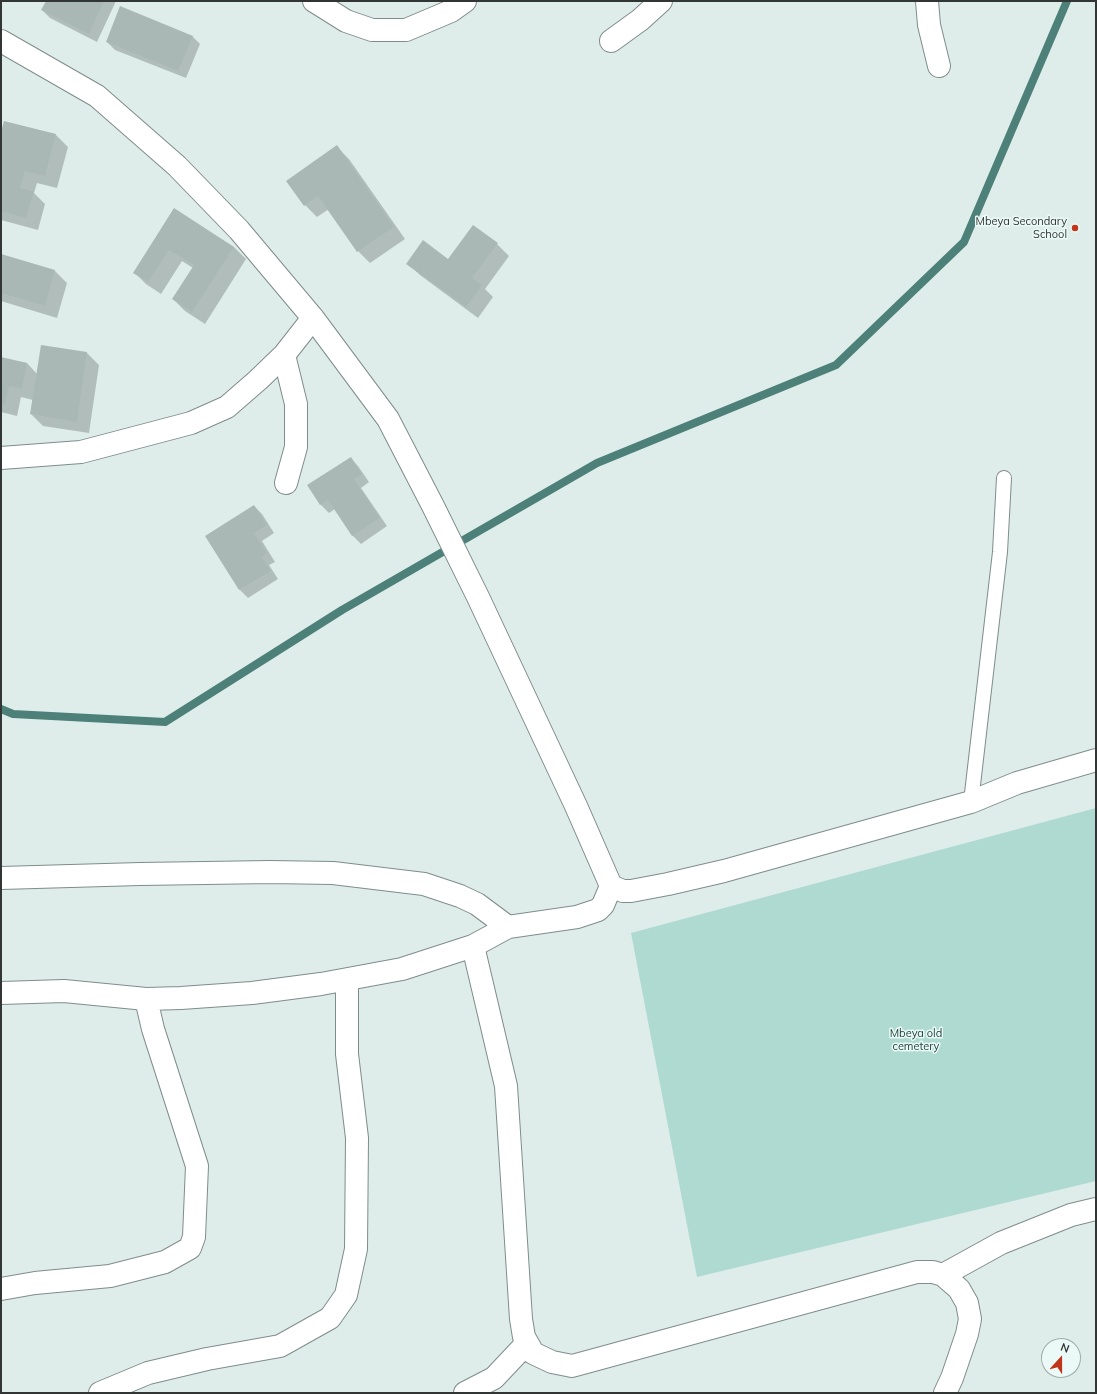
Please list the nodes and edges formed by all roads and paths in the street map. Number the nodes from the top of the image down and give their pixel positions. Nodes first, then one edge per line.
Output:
1 (314, 1) edge
2 (465, 1) edge
3 (661, 1) edge
4 (926, 1) edge
5 (1, 41) edge
6 (611, 41) dead end
7 (940, 66) dead end
8 (312, 318) junction
9 (284, 354) junction
10 (1, 458) edge
11 (1004, 478) dead end
12 (286, 483) dead end
13 (1096, 760) edge
14 (971, 802) junction
15 (1, 878) edge
16 (611, 886) junction
17 (508, 927) junction
18 (473, 946) junction
19 (347, 980) junction
20 (1, 993) edge
21 (146, 999) junction
22 (1096, 1209) edge
23 (943, 1275) junction
24 (1, 1289) edge
25 (527, 1343) junction
26 (100, 1393) edge
27 (465, 1393) edge
28 (945, 1393) edge

1 - 2 street
3 - 6 street
4 - 7 street
5 - 8 street
8 - 9 street
8 - 16 street
9 - 10 street
9 - 12 street
11 - 14 lane
13 - 14 street
14 - 16 street
15 - 17 street
16 - 17 street
17 - 18 street
18 - 19 street
18 - 25 street
19 - 21 street
19 - 26 street
20 - 21 street
21 - 24 street
22 - 23 street
23 - 25 street
23 - 28 street
25 - 27 street

